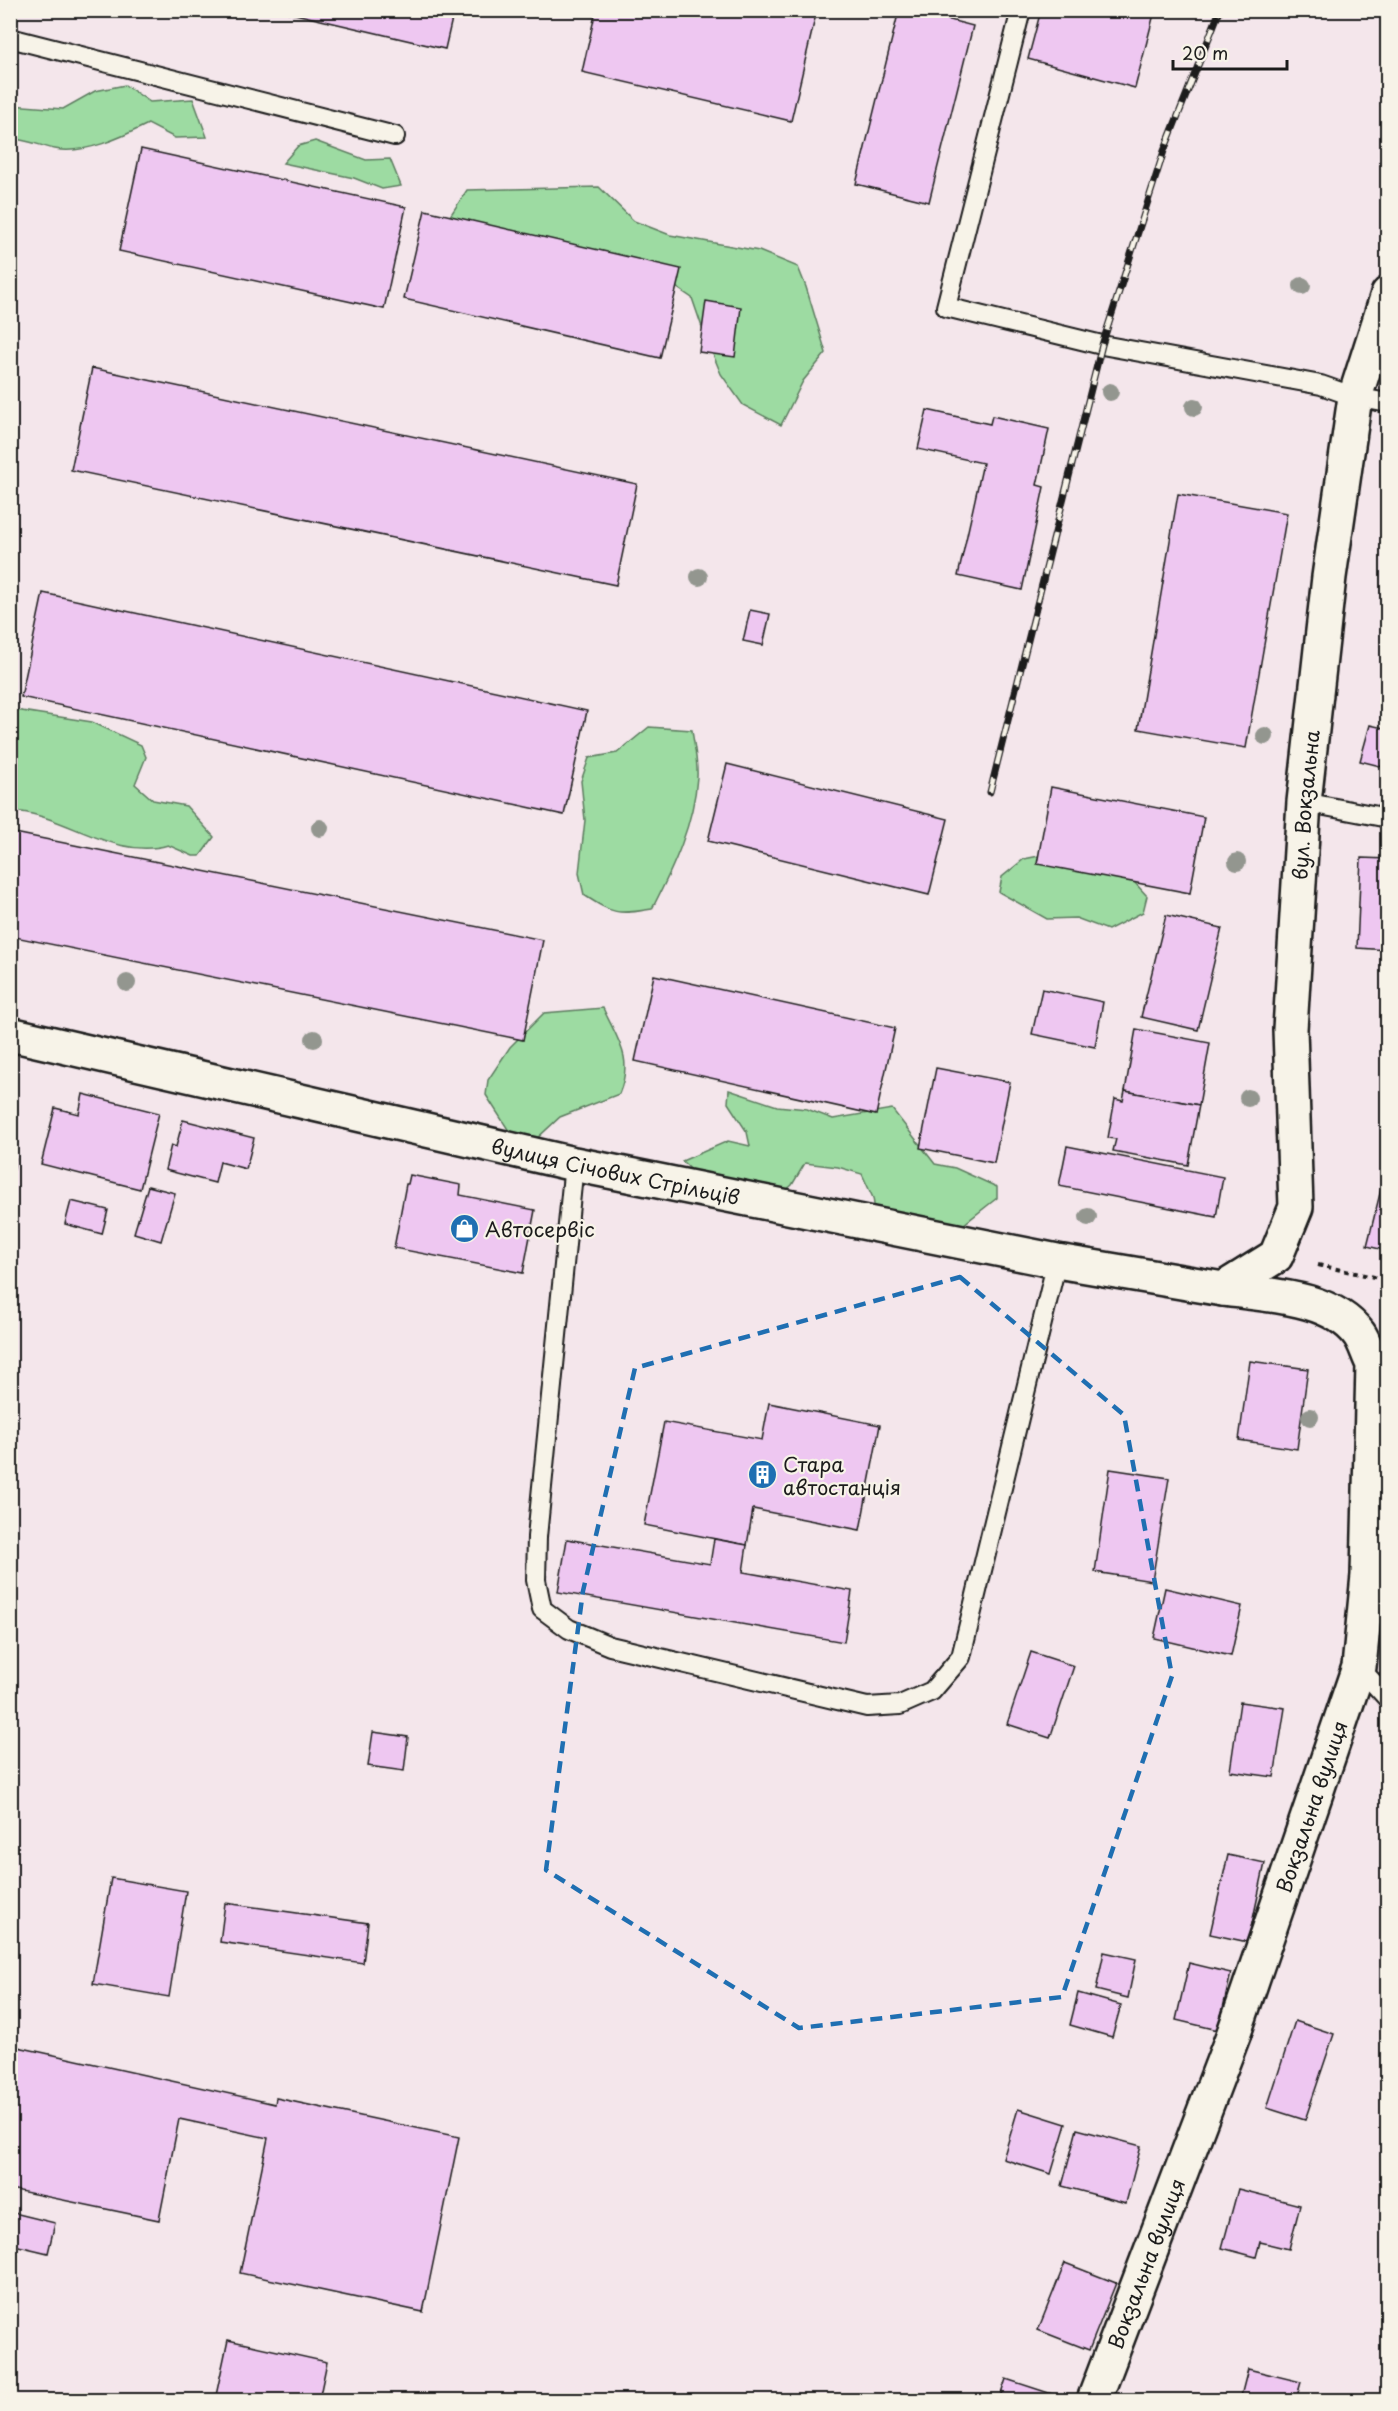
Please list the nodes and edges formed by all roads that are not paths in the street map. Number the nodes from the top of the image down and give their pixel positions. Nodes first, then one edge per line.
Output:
1 (1021, 10) edge
2 (10, 38) edge
3 (395, 136) dead end
4 (1388, 294) edge
5 (1355, 397) junction
6 (1388, 403) edge
7 (1304, 802) junction
8 (1388, 818) edge
9 (10, 1034) edge
10 (574, 1164) junction
11 (1057, 1262) junction
12 (1223, 1289) junction
13 (1359, 1667) junction
14 (1388, 1699) edge
15 (1094, 2400) edge

1 - 5 lane
2 - 3 lane
4 - 5 street, вул. Вокзальна
5 - 6 lane
5 - 7 street, вул. Вокзальна
7 - 8 lane
7 - 12 street, вул. Вокзальна
9 - 10 street, вулиця Січових Стрільців
10 - 11 street, вулиця Січових Стрільців
10 - 11 lane
11 - 12 street, вулиця Січових Стрільців
12 - 13 street, Вокзальна вулиця
13 - 14 lane
13 - 15 street, Вокзальна вулиця

